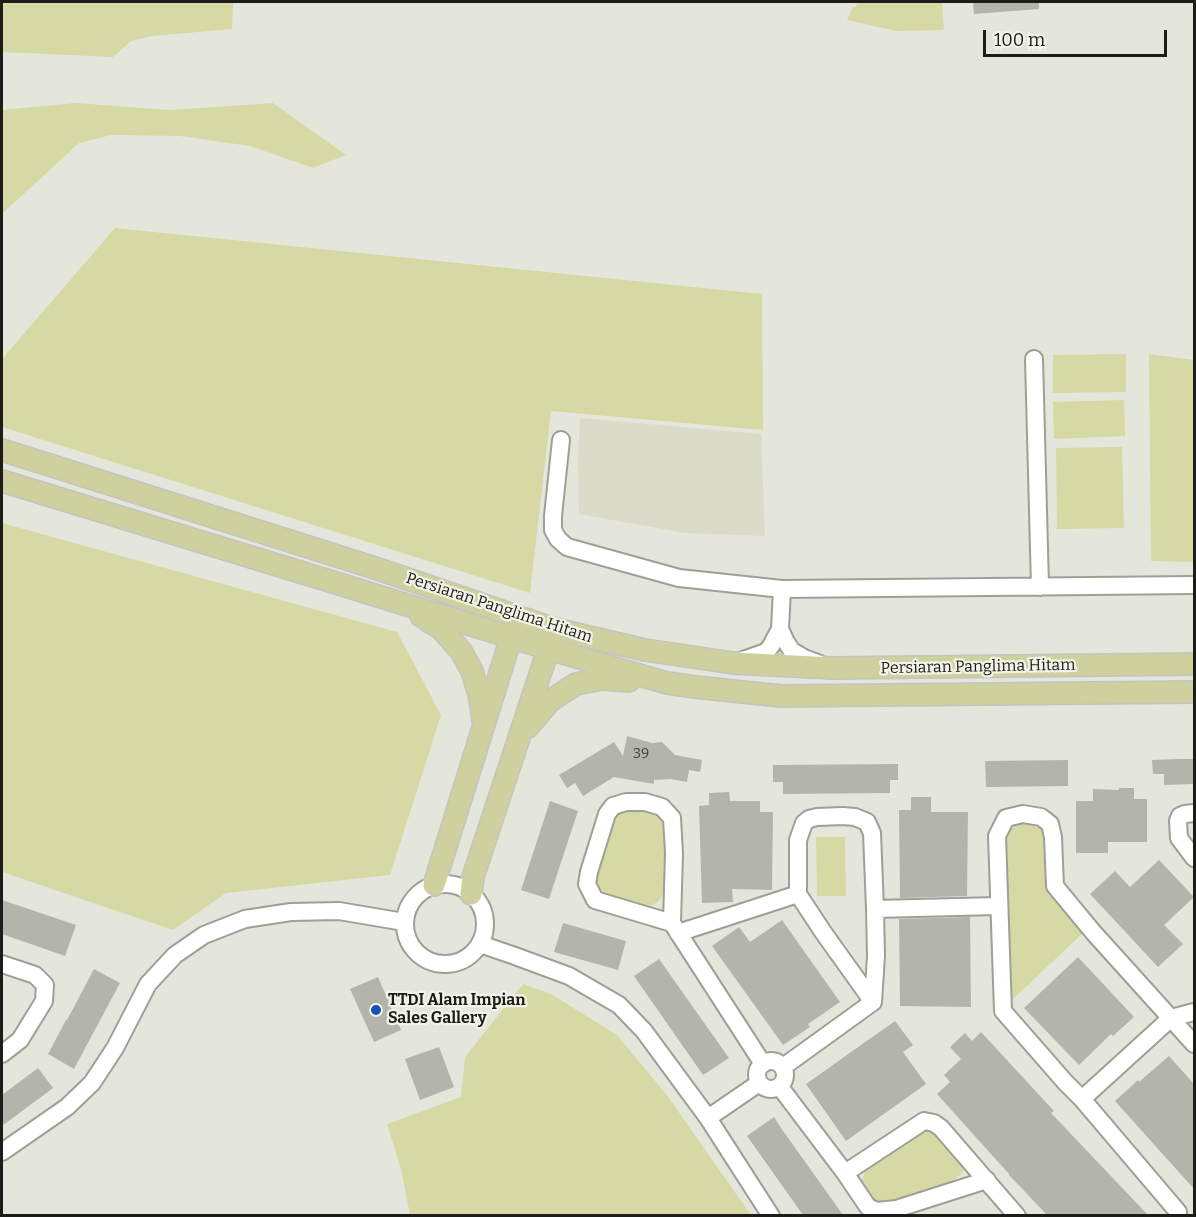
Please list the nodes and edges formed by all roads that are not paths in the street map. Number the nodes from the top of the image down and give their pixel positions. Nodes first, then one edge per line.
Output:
1 (1034, 359) dead end
2 (561, 440) dead end
3 (2, 450) edge
4 (2, 481) edge
5 (1194, 585) edge
6 (1040, 587) junction
7 (782, 589) junction
8 (405, 605) junction
9 (518, 616) junction
10 (555, 629) junction
11 (780, 629) junction
12 (512, 638) junction
13 (549, 649) junction
14 (733, 663) junction
15 (1194, 664) edge
16 (833, 668) junction
17 (667, 683) junction
18 (1194, 692) edge
19 (484, 724) junction
20 (520, 737) junction
21 (1194, 813) edge
22 (1194, 858) edge
23 (434, 885) junction
24 (471, 894) junction
25 (798, 894) junction
26 (998, 906) junction
27 (875, 909) junction
28 (404, 922) junction
29 (675, 928) junction
30 (480, 944) junction
31 (876, 956) junction
32 (845, 962) junction
33 (2, 964) edge
34 (873, 1002) junction
35 (1194, 1012) edge
36 (1172, 1018) junction
37 (1194, 1044) edge
38 (2, 1054) edge
39 (763, 1064) junction
40 (783, 1066) junction
41 (759, 1083) junction
42 (780, 1087) junction
43 (1082, 1099) junction
44 (708, 1118) junction
45 (2, 1152) edge
46 (845, 1173) junction
47 (987, 1180) junction
48 (1178, 1212) dead end
49 (771, 1215) edge
50 (1017, 1215) edge

1 - 6 street
2 - 7 street
3 - 9 main road, Persiaran Panglima Hitam
4 - 8 main road, Persiaran Panglima Hitam
5 - 6 street
6 - 7 street
7 - 11 street
8 - 12 main road, Persiaran Panglima Hitam
8 - 19 main road
9 - 10 main road, Persiaran Panglima Hitam
9 - 12 main road
10 - 13 main road
10 - 14 main road, Persiaran Panglima Hitam
11 - 14 street
11 - 16 street
12 - 13 main road, Persiaran Panglima Hitam
12 - 19 main road
13 - 17 main road, Persiaran Panglima Hitam
13 - 20 main road
14 - 16 main road, Persiaran Panglima Hitam
15 - 16 main road, Persiaran Panglima Hitam
17 - 18 main road, Persiaran Panglima Hitam
17 - 20 main road
19 - 23 main road
20 - 24 main road
21 - 22 street
23 - 24 street
23 - 28 street
24 - 30 street
25 - 27 street
25 - 29 street
25 - 32 street
26 - 27 street
26 - 36 street
26 - 43 street
27 - 31 street
28 - 30 street
28 - 45 street
29 - 29 street
29 - 39 street
30 - 44 street
31 - 32 street
31 - 34 street
32 - 34 street
33 - 38 street
34 - 40 street
35 - 36 street
36 - 37 street
36 - 43 street
39 - 40 street
39 - 41 street
40 - 42 street
41 - 42 street
41 - 44 street
42 - 46 street
43 - 48 street
44 - 49 street
46 - 47 street
46 - 47 street
47 - 50 street

